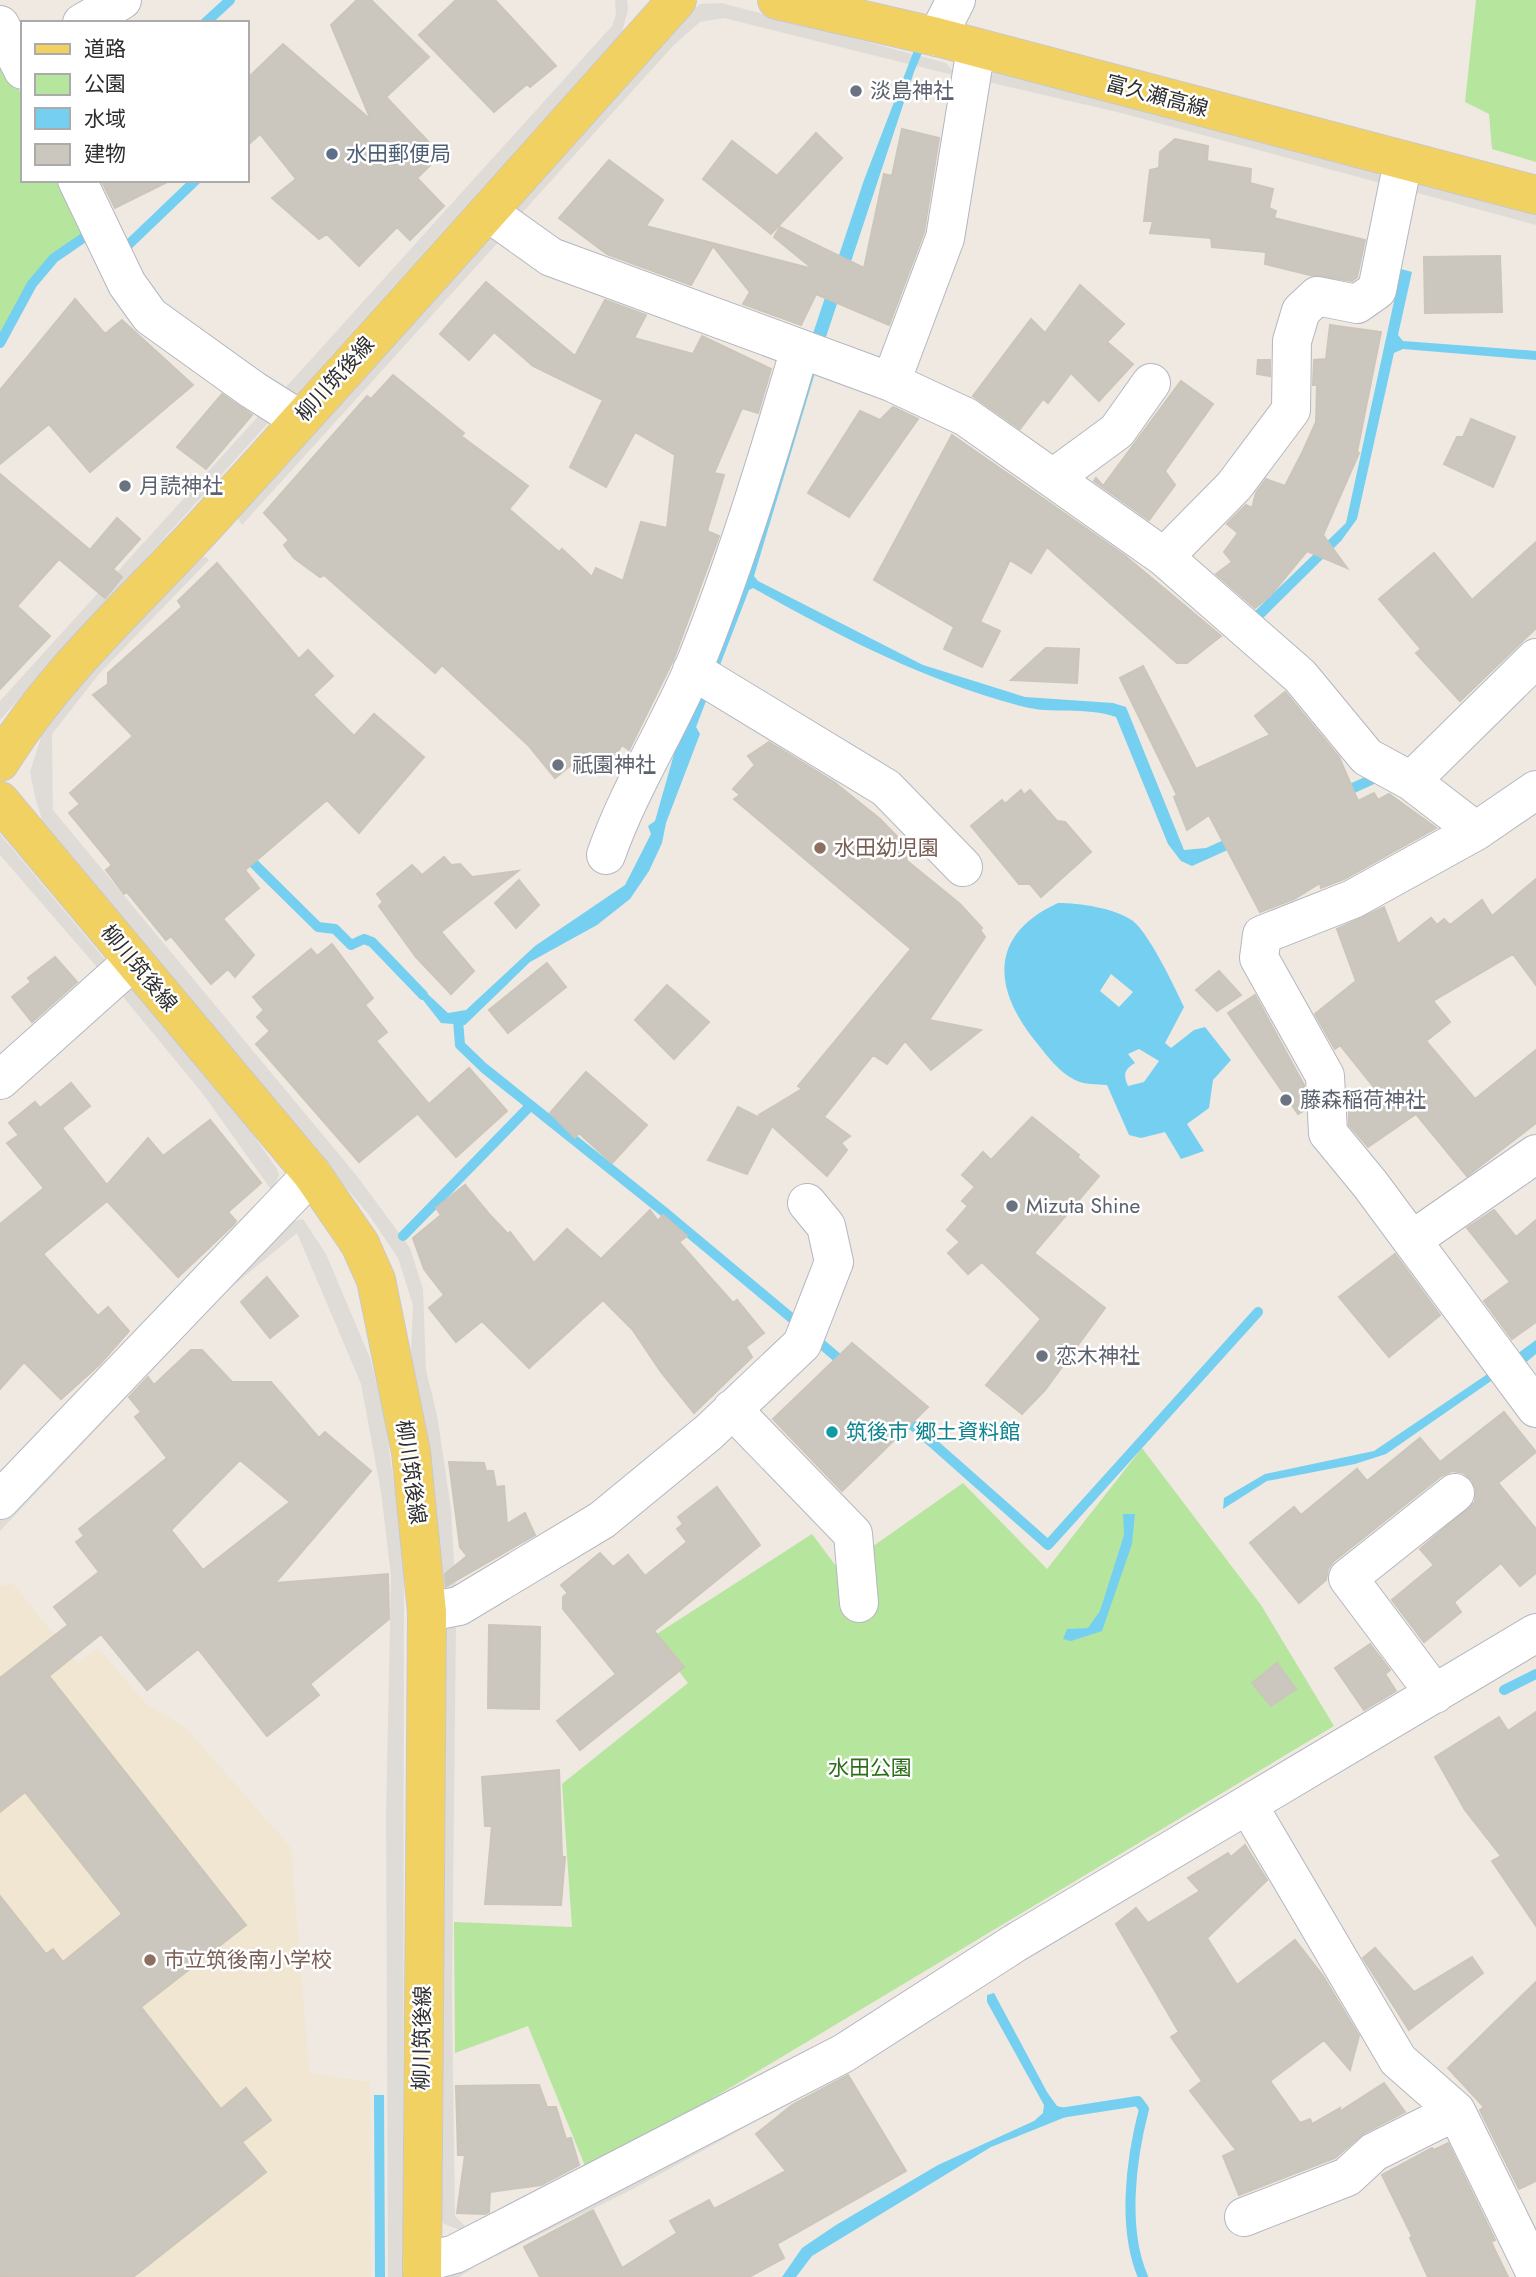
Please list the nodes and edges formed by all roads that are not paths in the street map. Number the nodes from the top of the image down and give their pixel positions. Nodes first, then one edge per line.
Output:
1 (122, 0) edge
2 (677, 0) edge
3 (777, 0) edge
4 (956, 0) edge
5 (85, 21) edge
6 (0, 25) edge
7 (937, 37) junction
8 (976, 48) junction
9 (21, 62) edge
10 (1399, 181) dead end
11 (78, 182) edge
12 (1536, 195) edge
13 (488, 212) junction
14 (800, 349) junction
15 (891, 382) junction
16 (1151, 383) dead end
17 (299, 419) junction
18 (1053, 478) junction
19 (1164, 557) junction
20 (1536, 658) edge
21 (692, 670) junction
22 (0, 762) edge
23 (1411, 781) junction
24 (1536, 790) edge
25 (0, 801) edge
26 (1476, 831) junction
27 (606, 855) dead end
28 (963, 867) dead end
29 (133, 961) junction
30 (0, 1080) edge
31 (1536, 1154) edge
32 (312, 1174) junction
33 (807, 1203) dead end
34 (1412, 1240) junction
35 (1536, 1408) edge
36 (732, 1409) junction
37 (1455, 1493) dead end
38 (0, 1500) edge
39 (859, 1603) dead end
40 (427, 1612) junction
41 (1536, 1633) edge
42 (1436, 1694) junction
43 (1248, 1805) junction
44 (1456, 2111) junction
45 (1522, 2209) edge
46 (1244, 2217) dead end
47 (422, 2270) edge
48 (1536, 2274) edge

1 - 5 street
2 - 13 main road, 柳川筑後線
3 - 7 main road, 富久瀬高線
4 - 7 street
6 - 9 street
7 - 8 main road, 富久瀬高線
8 - 12 main road, 富久瀬高線
8 - 15 street
10 - 19 street
11 - 17 street
13 - 14 street
13 - 17 main road, 柳川筑後線
14 - 15 street
14 - 21 street
15 - 18 street
16 - 18 street
17 - 22 main road, 柳川筑後線
18 - 19 street
19 - 23 street
20 - 23 street
21 - 27 street
21 - 28 street
23 - 26 street
24 - 26 street
25 - 29 main road, 柳川筑後線
26 - 34 street
29 - 30 street
29 - 32 main road, 柳川筑後線
31 - 34 street
32 - 38 street
32 - 40 main road, 柳川筑後線
33 - 36 street
34 - 35 street
36 - 39 street
36 - 40 street
37 - 42 street
40 - 47 main road, 柳川筑後線
41 - 42 street
42 - 43 street
43 - 44 street
43 - 47 street
44 - 45 street
44 - 46 street
45 - 48 street

